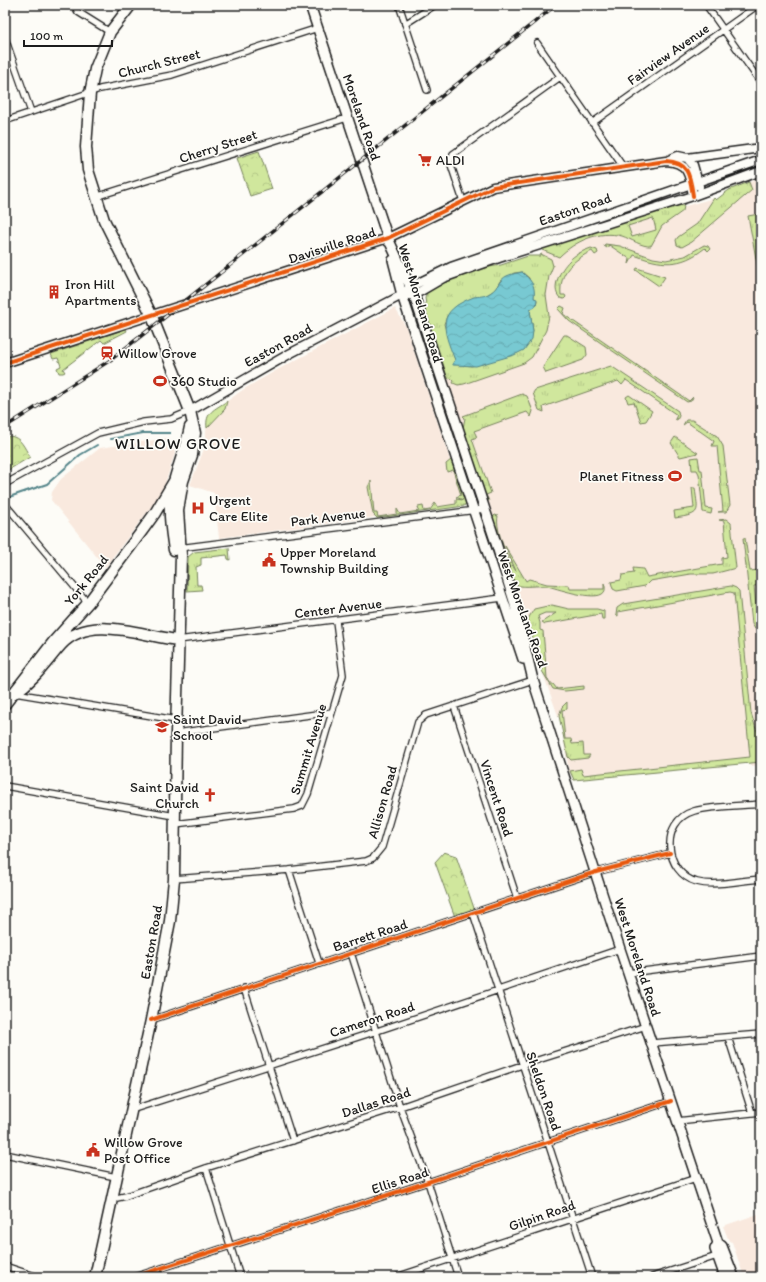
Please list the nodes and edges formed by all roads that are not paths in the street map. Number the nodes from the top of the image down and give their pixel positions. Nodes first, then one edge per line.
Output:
1 (74, 5) edge
2 (131, 5) edge
3 (310, 5) edge
4 (399, 5) edge
5 (435, 5) edge
6 (706, 5) edge
7 (758, 5) edge
8 (405, 24) junction
9 (318, 28) junction
10 (723, 29) junction
11 (110, 32) junction
12 (5, 38) edge
13 (537, 42) dead end
14 (560, 77) junction
15 (761, 83) edge
16 (427, 90) dead end
17 (90, 93) junction
18 (31, 112) junction
19 (347, 118) junction
20 (5, 121) edge
21 (592, 123) junction
22 (759, 148) edge
23 (687, 158) junction
24 (761, 160) edge
25 (666, 161) junction
26 (624, 168) junction
27 (761, 171) edge
28 (695, 183) junction
29 (697, 194) junction
30 (95, 197) junction
31 (463, 201) junction
32 (388, 238) junction
33 (412, 291) junction
34 (402, 295) junction
35 (151, 314) junction
36 (5, 362) edge
37 (190, 411) junction
38 (174, 481) junction
39 (5, 484) edge
40 (6, 505) edge
41 (484, 509) junction
42 (474, 511) junction
43 (177, 548) junction
44 (502, 598) junction
45 (88, 603) junction
46 (336, 621) junction
47 (178, 640) junction
48 (534, 680) junction
49 (15, 693) junction
50 (5, 704) edge
51 (454, 706) junction
52 (332, 712) junction
53 (176, 720) junction
54 (176, 733) junction
55 (5, 786) edge
56 (761, 804) edge
57 (175, 820) junction
58 (670, 852) junction
59 (289, 870) junction
60 (596, 872) junction
61 (174, 879) junction
62 (761, 879) edge
63 (517, 898) junction
64 (473, 913) junction
65 (620, 949) junction
66 (351, 953) junction
67 (761, 956) edge
68 (319, 963) junction
69 (628, 973) junction
70 (244, 988) junction
71 (497, 990) junction
72 (151, 1020) junction
73 (646, 1026) junction
74 (377, 1031) junction
75 (761, 1034) edge
76 (728, 1037) junction
77 (652, 1043) junction
78 (268, 1065) junction
79 (522, 1065) junction
80 (671, 1101) junction
81 (400, 1107) junction
82 (131, 1110) junction
83 (761, 1112) edge
84 (752, 1113) junction
85 (677, 1121) junction
86 (293, 1141) junction
87 (548, 1141) junction
88 (5, 1154) edge
89 (206, 1168) junction
90 (116, 1177) junction
91 (696, 1178) junction
92 (428, 1182) junction
93 (112, 1199) junction
94 (572, 1218) junction
95 (718, 1243) junction
96 (230, 1245) junction
97 (717, 1256) junction
98 (452, 1259) junction
99 (5, 1266) edge
100 (38, 1277) edge
101 (95, 1277) edge
102 (134, 1277) edge
103 (240, 1277) edge
104 (396, 1277) edge
105 (458, 1277) edge
106 (592, 1277) edge
107 (652, 1277) edge
108 (725, 1277) edge
109 (734, 1277) edge

1 - 11 street
2 - 11 highway
3 - 9 main road, Moreland Road
4 - 8 street
5 - 8 street
6 - 10 street
7 - 10 street, Fairview Avenue
8 - 16 street
9 - 17 street, Church Street
9 - 19 main road, Moreland Road
10 - 15 street
10 - 21 street, Fairview Avenue
11 - 17 highway
12 - 18 street
13 - 14 street
14 - 21 street
14 - 31 street
17 - 18 street, Church Street
17 - 30 highway
18 - 20 street, Church Street
19 - 30 street, Cherry Street
19 - 32 main road, Moreland Road
21 - 26 street
22 - 23 main road
23 - 25 main road, Davisville Road
23 - 28 main road
24 - 28 main road, Easton Road
25 - 26 main road, Davisville Road
25 - 28 main road
26 - 31 main road, Davisville Road
27 - 29 main road, Easton Road
28 - 29 main road
28 - 33 main road, Easton Road
29 - 33 main road, Easton Road
30 - 35 highway
31 - 32 main road, Davisville Road
32 - 33 main road, West Moreland Road
32 - 34 main road, West Moreland Road
32 - 35 main road, Davisville Road
33 - 34 main road, Easton Road
33 - 41 main road, West Moreland Road
34 - 37 main road, Easton Road
34 - 42 main road, West Moreland Road
35 - 36 main road, Davisville Road
35 - 37 highway
37 - 38 highway, Easton Road
37 - 39 street
37 - 43 highway, Easton Road
38 - 43 highway, Easton Road
38 - 45 highway, York Road
40 - 45 street
41 - 42 street, Park Avenue
41 - 48 main road, West Moreland Road
42 - 43 street, Park Avenue
42 - 44 main road, West Moreland Road
43 - 47 highway, Easton Road
44 - 46 street, Center Avenue
44 - 48 main road, West Moreland Road
45 - 49 highway, York Road
46 - 47 street, Center Avenue
46 - 52 street, Summit Avenue
47 - 49 highway, York Road
47 - 53 highway, Easton Road
48 - 51 street, Allison Road
48 - 60 main road, West Moreland Road
49 - 50 highway, York Road
49 - 53 street
51 - 59 street, Allison Road
51 - 63 street, Vincent Road
52 - 54 street
52 - 57 street, Summit Avenue
53 - 54 highway, Easton Road
54 - 57 highway, Easton Road
55 - 57 street, Summit Avenue
56 - 58 street
57 - 61 highway, Easton Road
58 - 60 street, Barrett Road
58 - 62 street
59 - 61 street, Allison Road
59 - 68 street
60 - 63 street, Barrett Road
60 - 65 main road, West Moreland Road
61 - 72 highway, Easton Road
63 - 64 street, Barrett Road
64 - 66 street, Barrett Road
64 - 71 street, Sheldon Road
65 - 69 main road, West Moreland Road
65 - 71 street, Cameron Road
66 - 68 street, Barrett Road
66 - 74 street
67 - 69 street
68 - 70 street, Barrett Road
69 - 73 main road, West Moreland Road
70 - 72 street, Barrett Road
70 - 78 street
71 - 74 street, Cameron Road
71 - 79 street, Sheldon Road
72 - 82 highway, Easton Road
73 - 77 main road, West Moreland Road
73 - 79 street, Dallas Road
74 - 78 street, Cameron Road
74 - 81 street
75 - 76 street
76 - 77 street
76 - 84 street
77 - 80 main road, West Moreland Road
78 - 82 street, Cameron Road
78 - 86 street
79 - 81 street, Dallas Road
79 - 87 street, Sheldon Road
80 - 85 main road, West Moreland Road
80 - 87 street, Ellis Road
81 - 86 street, Dallas Road
81 - 92 street
82 - 90 highway, Easton Road
83 - 84 street
84 - 85 street
85 - 91 main road, West Moreland Road
86 - 89 street, Dallas Road
87 - 92 street, Ellis Road
87 - 94 street, Sheldon Road
88 - 90 street
89 - 93 street, Dallas Road
89 - 96 street
90 - 93 highway, Easton Road
91 - 94 street, Gilpin Road
91 - 95 main road, West Moreland Road
92 - 96 street, Ellis Road
92 - 98 street
93 - 101 highway, Easton Road
94 - 98 street, Gilpin Road
94 - 106 street, Sheldon Road
95 - 97 main road, West Moreland Road
95 - 109 main road, West Moreland Road
96 - 102 street, Ellis Road
96 - 103 street
97 - 107 street
97 - 108 main road, West Moreland Road
98 - 104 street, Gilpin Road
98 - 105 street
99 - 100 street

